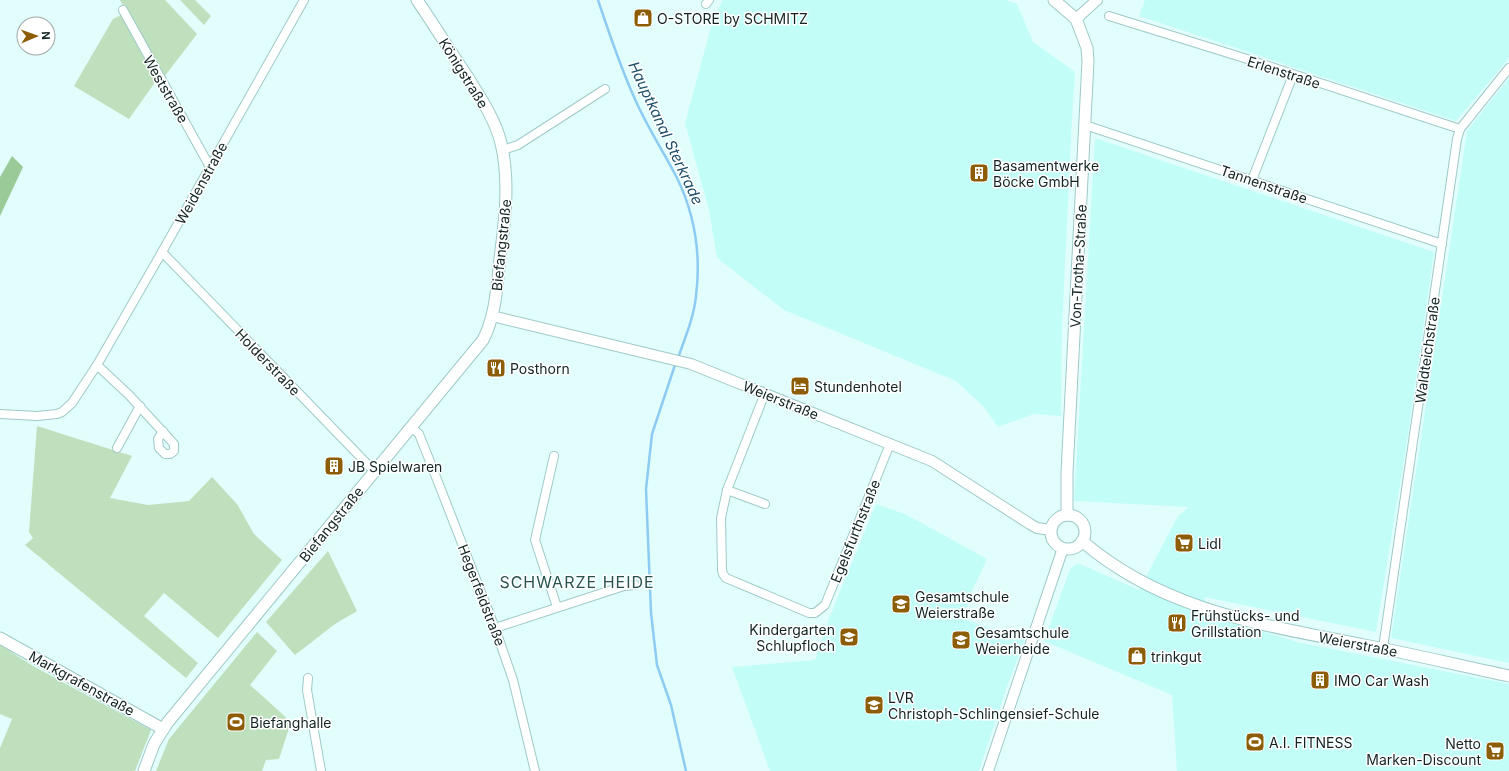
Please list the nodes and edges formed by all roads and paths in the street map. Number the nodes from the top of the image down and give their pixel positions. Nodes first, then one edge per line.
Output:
1 (304, 0) edge
2 (417, 0) edge
3 (1054, 0) edge
4 (1096, 0) edge
5 (123, 10) dead end
6 (1109, 16) dead end
7 (1076, 19) junction
8 (1509, 68) edge
9 (1293, 75) junction
10 (605, 89) dead end
11 (1085, 125) junction
12 (1460, 129) junction
13 (503, 150) junction
14 (210, 167) junction
15 (1252, 180) junction
16 (1442, 244) junction
17 (162, 252) junction
18 (492, 316) junction
19 (97, 365) junction
20 (765, 393) junction
21 (140, 406) junction
22 (0, 414) edge
23 (411, 426) junction
24 (163, 431) dead end
25 (890, 444) junction
26 (117, 448) dead end
27 (554, 456) dead end
28 (374, 471) junction
29 (727, 490) junction
30 (765, 504) dead end
31 (1067, 515) junction
32 (1050, 530) junction
33 (1082, 541) junction
34 (1063, 548) junction
35 (634, 585) dead end
36 (557, 607) junction
37 (495, 628) junction
38 (0, 638) edge
39 (1383, 648) junction
40 (1509, 676) edge
41 (308, 678) dead end
42 (163, 729) junction
43 (144, 771) edge
44 (321, 771) edge
45 (535, 771) edge
46 (988, 771) edge

1 - 14 street, Weidenstraße
2 - 13 main road, Königstraße
3 - 7 main road
4 - 7 street
5 - 14 street, Weststraße
6 - 9 street, Erlenstraße
7 - 11 main road, Von-Trotha-Straße
8 - 12 street, Waldteichstraße
9 - 12 street, Erlenstraße
9 - 15 street
10 - 13 street
11 - 15 street, Tannenstraße
11 - 31 main road, Von-Trotha-Straße
12 - 16 street, Waldteichstraße
13 - 18 main road, Biefangstraße
14 - 17 street, Weidenstraße
15 - 16 street, Tannenstraße
16 - 39 street, Waldteichstraße
17 - 19 street, Weidenstraße
17 - 28 street, Holderstraße
18 - 20 street, Weierstraße
18 - 23 main road, Biefangstraße
19 - 21 street
19 - 22 street, Weidenstraße
20 - 25 street, Weierstraße
20 - 29 street
21 - 24 street
21 - 26 street
23 - 28 main road, Biefangstraße
23 - 37 street, Hegerfeldstraße
25 - 29 street, Egelsfurthstraße
25 - 32 street, Weierstraße
27 - 36 street
28 - 42 main road, Biefangstraße
29 - 30 street
31 - 32 main road
31 - 33 main road
32 - 34 main road
33 - 34 main road
33 - 39 main road, Weierstraße
34 - 46 street
35 - 36 street
36 - 37 street
37 - 45 street, Hegerfeldstraße
38 - 42 main road, Markgrafenstraße
39 - 40 main road, Weierstraße
41 - 44 street
42 - 43 main road, Biefangstraße

